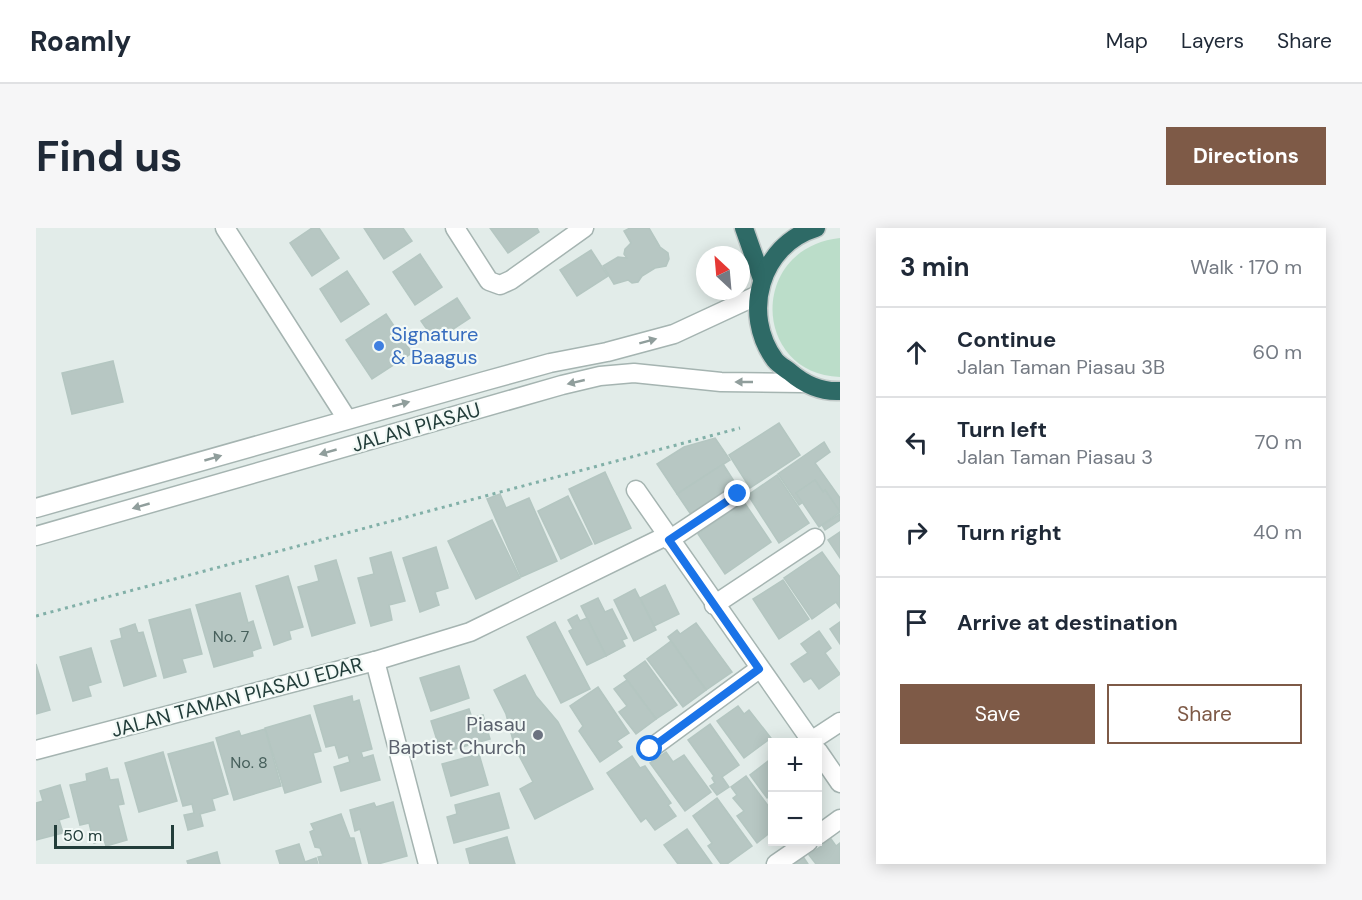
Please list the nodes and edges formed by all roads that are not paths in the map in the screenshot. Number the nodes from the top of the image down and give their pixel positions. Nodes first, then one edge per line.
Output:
1 (225, 228) edge
2 (455, 228) edge
3 (584, 228) edge
4 (744, 228) edge
5 (816, 228) edge
6 (760, 287) junction
7 (803, 383) junction
8 (837, 394) edge
9 (347, 419) junction
10 (636, 490) dead end
11 (738, 494) dead end
12 (36, 508) edge
13 (36, 536) edge
14 (668, 538) junction
15 (815, 538) dead end
16 (714, 604) junction
17 (375, 661) junction
18 (759, 669) junction
19 (840, 722) edge
20 (808, 738) edge
21 (821, 738) edge
22 (650, 749) dead end
23 (36, 750) edge
24 (822, 758) edge
25 (840, 783) edge
26 (840, 819) edge
27 (822, 832) edge
28 (802, 846) edge
29 (428, 864) edge
30 (776, 864) edge

1 - 9 street
2 - 3 street
4 - 6 highway
5 - 6 highway
6 - 7 highway
9 -> 6 street, JALAN PIASAU
7 - 8 highway
7 -> 13 street, JALAN PIASAU
12 -> 9 street, JALAN PIASAU
10 - 14 street
11 - 14 street
14 - 16 street
14 - 17 street
15 - 16 street
16 - 18 street
17 - 23 street, JALAN TAMAN PIASAU EDAR
17 - 29 street, JALAN TAMAN PIASAU EDAR
18 - 20 street
18 - 22 street
19 - 21 street
24 - 25 street
26 - 27 street
28 - 30 street

